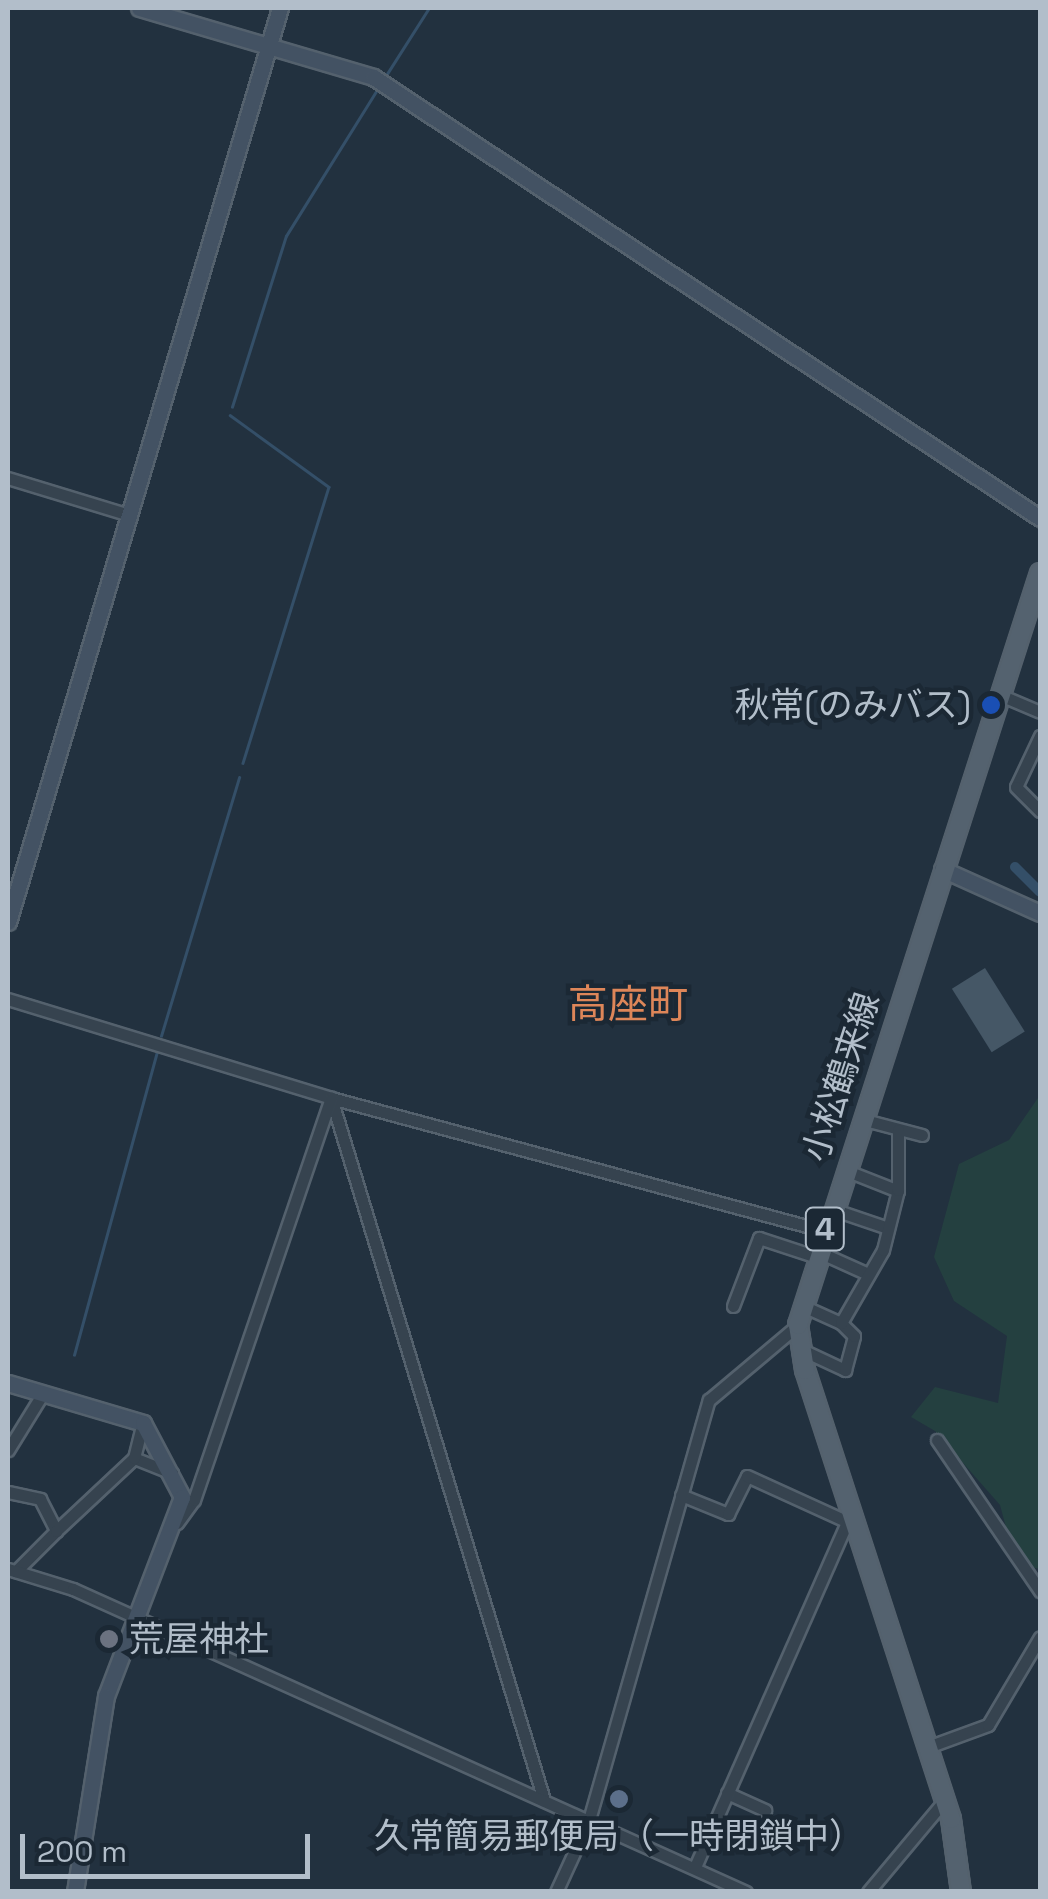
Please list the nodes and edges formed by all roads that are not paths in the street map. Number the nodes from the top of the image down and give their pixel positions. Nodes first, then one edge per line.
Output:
1 (138, 8) edge
2 (280, 8) edge
3 (267, 49) junction
4 (8, 478) edge
5 (126, 514) junction
6 (1040, 518) edge
7 (1040, 573) edge
8 (1036, 599) edge
9 (1000, 694) junction
10 (1040, 712) edge
11 (1040, 736) edge
12 (1040, 811) edge
13 (942, 868) junction
14 (1040, 913) edge
15 (8, 922) edge
16 (8, 999) edge
17 (331, 1098) junction
18 (861, 1119) junction
19 (898, 1130) junction
20 (922, 1135) dead end
21 (844, 1170) junction
22 (898, 1192) junction
23 (832, 1209) junction
24 (885, 1227) junction
25 (825, 1231) junction
26 (818, 1254) junction
27 (868, 1274) junction
28 (733, 1306) dead end
29 (803, 1306) junction
30 (841, 1323) junction
31 (798, 1325) junction
32 (800, 1349) junction
33 (8, 1383) edge
34 (43, 1393) junction
35 (143, 1424) junction
36 (12, 1436) edge
37 (937, 1440) dead end
38 (8, 1450) edge
39 (134, 1458) junction
40 (173, 1474) junction
41 (8, 1492) edge
42 (681, 1496) junction
43 (850, 1517) junction
44 (177, 1523) junction
45 (56, 1531) junction
46 (12, 1570) edge
47 (1040, 1591) edge
48 (135, 1619) junction
49 (1040, 1637) edge
50 (925, 1748) junction
51 (727, 1793) junction
52 (544, 1800) junction
53 (944, 1801) junction
54 (765, 1810) dead end
55 (590, 1820) junction
56 (695, 1867) junction
57 (75, 1892) edge
58 (556, 1892) edge
59 (746, 1892) edge
60 (868, 1892) edge
61 (961, 1892) edge

1 - 3 street
2 - 3 street
3 - 5 street
3 - 6 street
4 - 5 street
5 - 15 street
7 - 8 main road, 小松鶴来線 / 4
8 - 9 main road, 小松鶴来線 / 4
9 - 10 street
9 - 13 main road, 小松鶴来線 / 4
11 - 12 street
13 - 14 street
13 - 18 main road, 小松鶴来線 / 4
16 - 17 street
17 - 25 street
17 - 44 street
17 - 52 street
18 - 19 street
18 - 21 main road, 小松鶴来線 / 4
19 - 20 street
19 - 22 street
21 - 22 street
21 - 23 main road, 小松鶴来線 / 4
22 - 24 street
23 - 24 street
23 - 25 main road, 小松鶴来線 / 4
24 - 27 street
25 - 26 main road, 小松鶴来線 / 4
26 - 27 street
26 - 28 street
26 - 29 main road, 小松鶴来線 / 4
27 - 30 street
29 - 30 street
29 - 31 main road, 小松鶴来線 / 4
30 - 32 street
31 - 32 main road, 小松鶴来線 / 4
31 - 42 street
32 - 43 main road, 小松鶴来線 / 4
33 - 34 street
34 - 35 street
34 - 36 street
35 - 39 street
35 - 40 street
36 - 38 street
37 - 47 street
39 - 40 street
39 - 45 street
40 - 44 street
41 - 45 street
42 - 43 street
42 - 55 street
43 - 50 main road, 小松鶴来線 / 4
43 - 51 street
44 - 48 street
45 - 46 street
46 - 48 street
48 - 52 street
48 - 57 street
49 - 50 street
50 - 53 main road, 小松鶴来線 / 4
51 - 54 street
51 - 56 street
52 - 55 street
53 - 60 street
53 - 61 main road, 小松鶴来線 / 4
55 - 56 street
55 - 58 street
56 - 59 street

